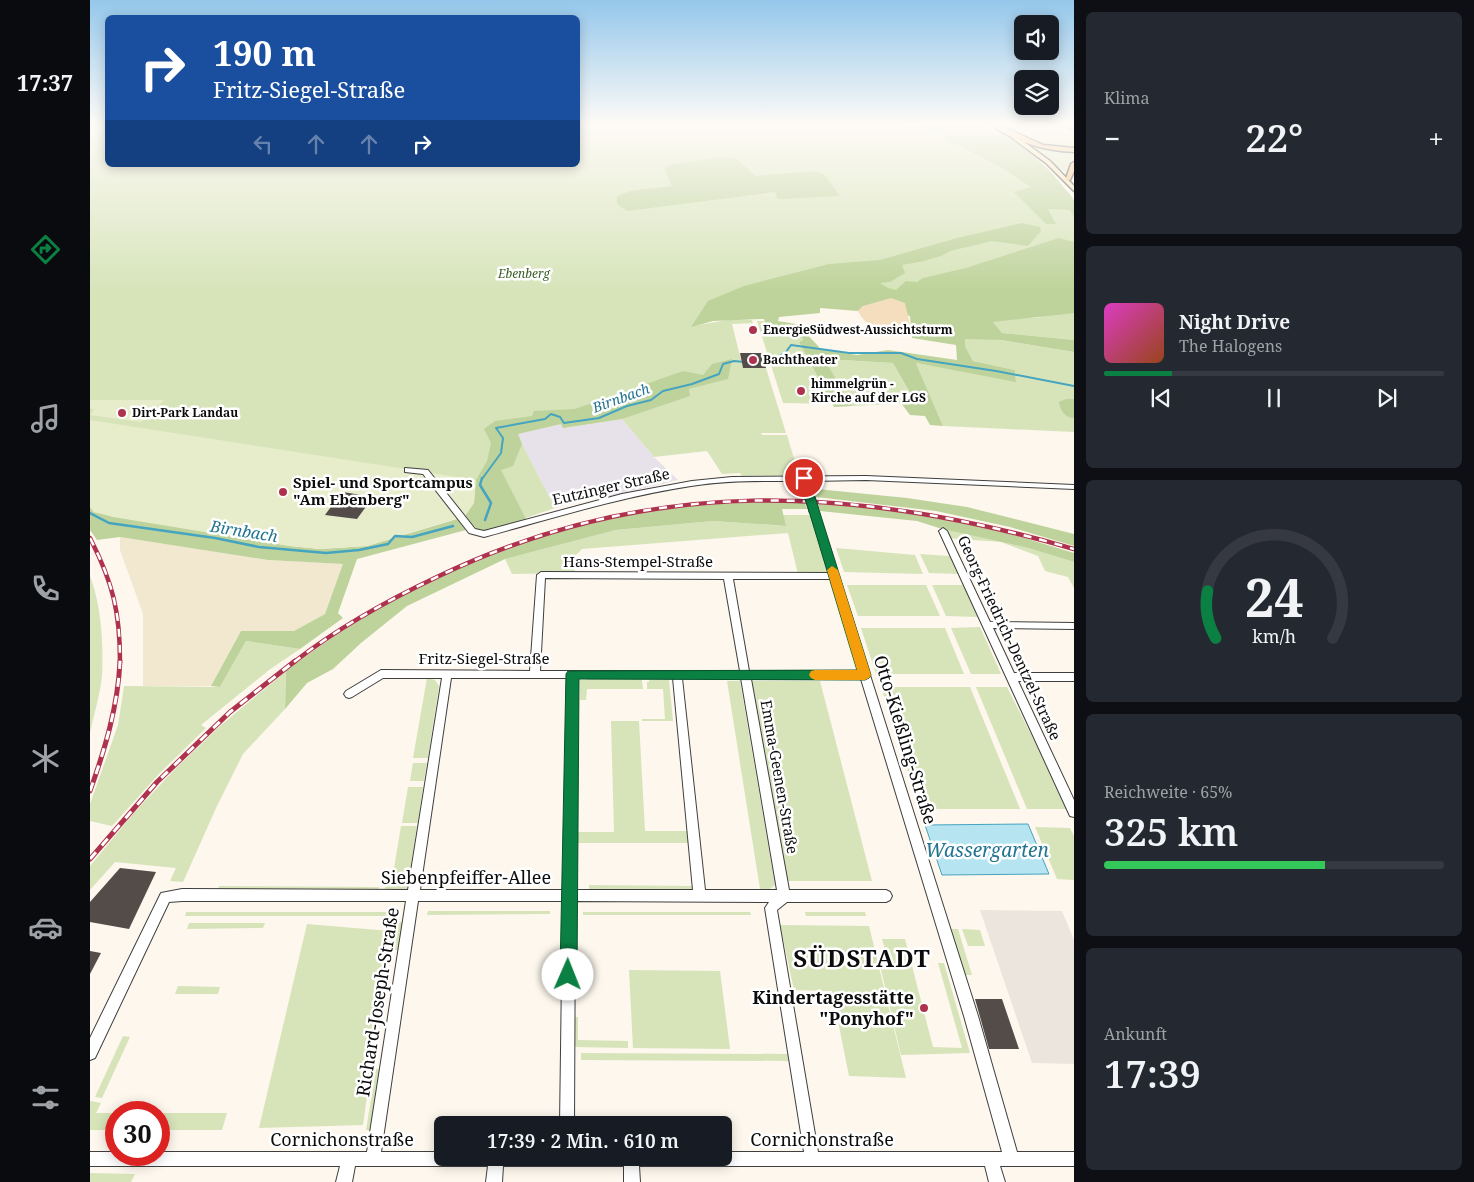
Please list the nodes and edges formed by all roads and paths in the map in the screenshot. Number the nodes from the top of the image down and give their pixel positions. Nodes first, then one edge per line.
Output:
1 (1067, 180) edge
2 (1074, 189) edge
3 (408, 470) dead end
4 (804, 478) junction
5 (852, 479) joint
6 (989, 484) joint
7 (1074, 487) edge
8 (942, 531) dead end
9 (728, 576) junction
10 (834, 576) junction
11 (986, 625) junction
12 (1074, 626) edge
13 (446, 674) junction
14 (535, 674) junction
15 (572, 674) junction
16 (677, 675) junction
17 (745, 675) junction
18 (865, 675) junction
19 (1011, 677) junction
20 (1074, 677) edge
21 (349, 694) dead end
22 (1074, 812) edge
23 (413, 895) junction
24 (570, 895) junction
25 (700, 896) junction
26 (784, 896) junction
27 (886, 896) dead end
28 (165, 897) joint
29 (90, 1053) edge
30 (567, 1116) edge
31 (348, 1158) junction
32 (373, 1158) junction
33 (434, 1158) edge
34 (732, 1158) edge
35 (812, 1158) junction
36 (1011, 1158) junction
37 (90, 1159) edge
38 (990, 1159) junction
39 (1074, 1159) edge
40 (495, 1166) edge
41 (632, 1166) edge
42 (344, 1182) edge
43 (494, 1182) edge
44 (632, 1182) edge
45 (997, 1182) edge

1 - 2 street
3 - 4 street, Eutzinger Straße
4 - 5 street, Eutzinger Straße
4 - 10 street, Otto-Kießling-Straße, bridge
5 - 6 street
6 - 7 street
8 - 11 street, Georg-Friedrich-Dentzel-Straße
9 - 10 street, Hans-Stempel-Straße
9 - 14 street, Hans-Stempel-Straße
9 - 17 street, Emma-Geenen-Straße
10 - 18 street, Otto-Kießling-Straße
11 - 12 street
11 - 19 street, Georg-Friedrich-Dentzel-Straße
13 - 14 street, Fritz-Siegel-Straße
13 - 21 street, Fritz-Siegel-Straße
13 - 23 street, Richard-Joseph-Straße
14 - 15 street, Fritz-Siegel-Straße
15 - 16 street, Fritz-Siegel-Straße
15 - 24 street
16 - 17 street, Fritz-Siegel-Straße
16 - 25 street
17 - 18 street, Fritz-Siegel-Straße
17 - 26 street, Emma-Geenen-Straße
18 - 36 street, Otto-Kießling-Straße
19 - 20 street
19 - 22 street, Georg-Friedrich-Dentzel-Straße
23 - 24 street, Siebenpfeiffer-Allee
23 - 28 street, Siebenpfeiffer-Allee
23 - 32 street, Richard-Joseph-Straße
24 - 25 street, Siebenpfeiffer-Allee
24 - 30 street
25 - 26 street, Siebenpfeiffer-Allee
26 - 27 street, Siebenpfeiffer-Allee
26 - 35 street
28 - 29 street
31 - 32 street, Cornichonstraße
31 - 37 street, Cornichonstraße
31 - 42 street
32 - 33 street, Cornichonstraße
34 - 35 street, Cornichonstraße
35 - 38 street, Cornichonstraße
36 - 38 street, Cornichonstraße
36 - 39 street, Cornichonstraße
38 - 45 street
40 - 43 street
41 - 44 street

